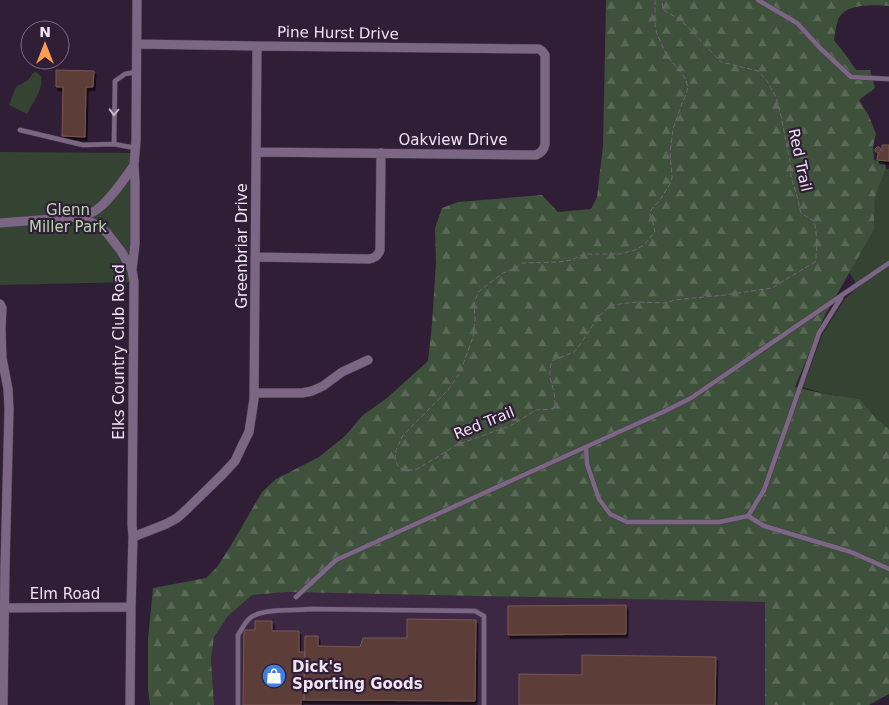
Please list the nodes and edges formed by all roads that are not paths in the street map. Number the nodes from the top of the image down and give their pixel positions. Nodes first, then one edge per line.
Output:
1 (137, 0) edge
2 (758, 0) edge
3 (137, 44) junction
4 (257, 46) junction
5 (539, 49) joint
6 (137, 72) junction
7 (889, 79) edge
8 (20, 130) dead end
9 (114, 144) junction
10 (136, 148) junction
11 (256, 152) junction
12 (381, 153) junction
13 (134, 165) junction
14 (78, 217) junction
15 (0, 223) edge
16 (256, 257) junction
17 (889, 262) edge
18 (132, 270) junction
19 (843, 294) junction
20 (0, 304) edge
21 (368, 360) dead end
22 (254, 393) junction
23 (586, 447) junction
24 (748, 516) junction
25 (133, 537) junction
26 (889, 569) edge
27 (296, 597) dead end
28 (131, 607) junction
29 (2, 608) edge
30 (3, 705) edge
31 (130, 705) edge
32 (238, 705) edge
33 (484, 705) edge

1 - 3 street, Elks Country Club Road
2 - 7 lane
3 - 4 street, Pine Hurst Drive
3 - 6 street, Elks Country Club Road
4 - 5 street, Pine Hurst Drive
4 - 11 street, Greenbriar Drive
5 - 12 street, Oakview Drive
6 -> 9 lane
6 - 10 street, Elks Country Club Road
8 - 9 lane
9 - 10 lane
10 - 13 street, Elks Country Club Road
11 - 12 street, Oakview Drive
11 - 16 street, Greenbriar Drive
12 - 16 street
13 - 14 street
13 - 18 street, Elks Country Club Road
14 - 15 street
14 - 18 street
16 - 22 street, Greenbriar Drive
17 - 19 lane
18 - 25 street, Elks Country Club Road
19 - 23 lane
19 - 24 lane
20 - 29 street
21 - 22 street
22 - 25 street, Greenbriar Drive
23 - 24 lane
23 - 27 lane
24 - 26 lane
25 - 28 street, Elks Country Club Road
28 - 29 street, Elm Road
28 - 31 street, Elks Country Club Road
29 - 30 street
32 - 33 lane

